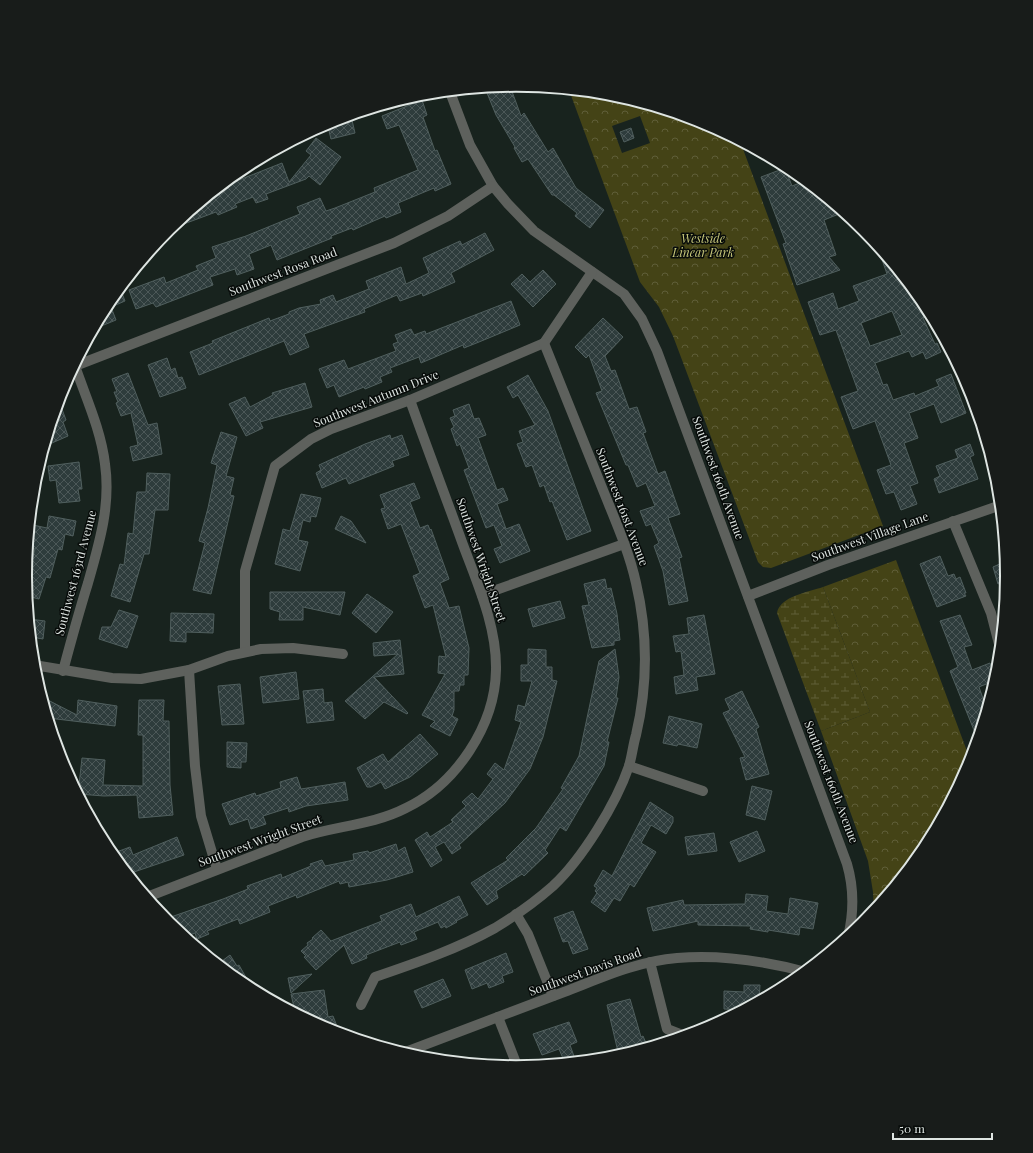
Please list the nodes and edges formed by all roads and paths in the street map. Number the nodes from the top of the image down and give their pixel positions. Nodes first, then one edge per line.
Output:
1 (452, 96) edge
2 (493, 186) junction
3 (592, 272) junction
4 (544, 343) junction
5 (81, 364) edge
6 (77, 373) edge
7 (410, 400) junction
8 (996, 507) edge
9 (953, 521) junction
10 (624, 544) junction
11 (482, 595) junction
12 (748, 596) junction
13 (997, 639) edge
14 (245, 651) junction
15 (343, 654) dead end
16 (40, 666) edge
17 (189, 670) junction
18 (63, 671) junction
19 (629, 766) junction
20 (703, 791) dead end
21 (217, 869) junction
22 (151, 895) edge
23 (516, 914) junction
24 (850, 928) edge
25 (650, 962) junction
26 (798, 970) edge
27 (553, 996) junction
28 (361, 1005) dead end
29 (498, 1017) junction
30 (677, 1033) edge
31 (412, 1049) edge
32 (515, 1061) edge

1 - 2 street, Southwest 160th Avenue
2 - 3 street, Southwest 160th Avenue
2 - 5 street, Southwest Rosa Road
3 - 4 street
3 - 12 street, Southwest 160th Avenue
4 - 7 street, Southwest Autumn Drive
4 - 10 street, Southwest 161st Avenue
6 - 18 street, Southwest 163rd Avenue
7 - 11 street, Southwest Wright Street
7 - 14 street, Southwest Autumn Drive
8 - 9 street, Southwest Village Lane
9 - 12 street, Southwest Village Lane
9 - 13 street
10 - 11 street
10 - 19 street, Southwest 161st Avenue
11 - 21 street, Southwest Wright Street
12 - 24 street, Southwest 160th Avenue
14 - 15 street
14 - 17 street
16 - 18 street
17 - 18 street
17 - 21 street
19 - 20 street
19 - 23 street, Southwest 161st Avenue
21 - 22 street, Southwest Wright Street
23 - 27 street
23 - 28 street, Southwest 161st Avenue
25 - 26 street, Southwest Davis Road
25 - 27 street, Southwest Davis Road
25 - 30 street
27 - 29 street, Southwest Davis Road
29 - 31 street, Southwest Davis Road
29 - 32 street

